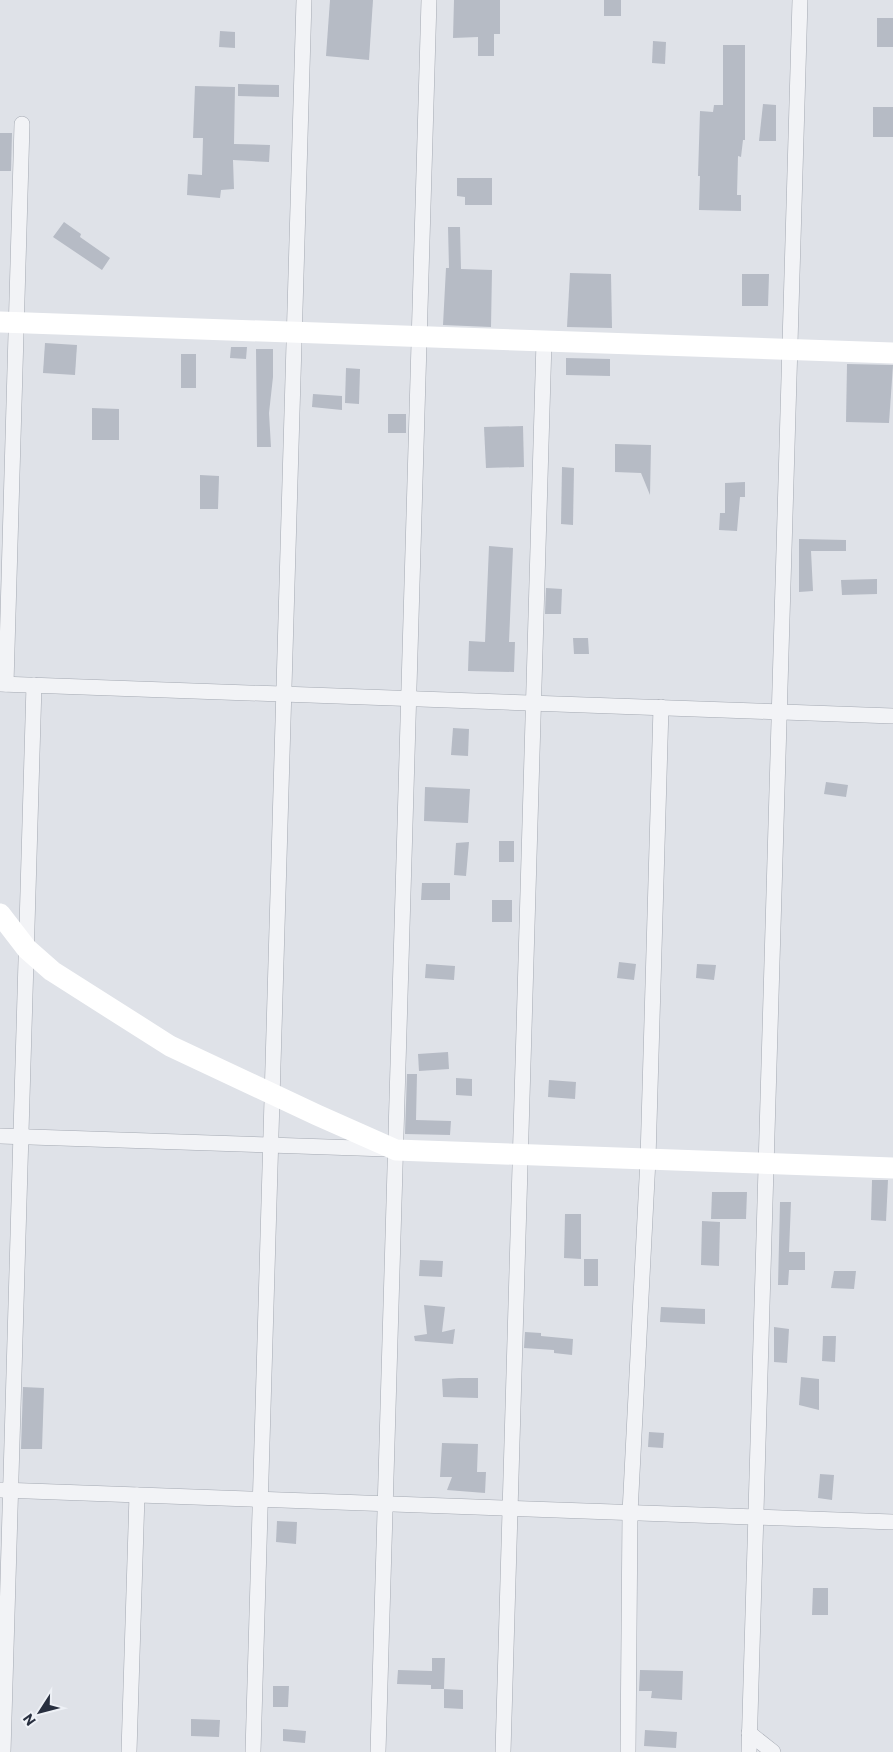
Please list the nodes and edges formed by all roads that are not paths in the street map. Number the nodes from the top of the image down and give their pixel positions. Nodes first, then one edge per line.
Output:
1 (304, 0) edge
2 (429, 0) edge
3 (800, 0) edge
4 (22, 124) dead end
5 (8, 322) edge
6 (294, 332) junction
7 (420, 337) junction
8 (544, 341) junction
9 (790, 350) junction
10 (893, 353) edge
11 (3, 684) edge
12 (34, 685) junction
13 (284, 694) junction
14 (409, 698) junction
15 (534, 703) junction
16 (661, 707) junction
17 (779, 712) junction
18 (893, 716) edge
19 (0, 914) edge
20 (27, 948) junction
21 (272, 1094) junction
22 (0, 1136) edge
23 (21, 1137) junction
24 (271, 1146) junction
25 (396, 1150) junction
26 (520, 1154) junction
27 (648, 1159) junction
28 (766, 1163) junction
29 (893, 1168) edge
30 (5, 1490) edge
31 (136, 1495) junction
32 (260, 1499) junction
33 (385, 1504) junction
34 (510, 1508) junction
35 (630, 1513) junction
36 (756, 1517) junction
37 (893, 1522) edge
38 (749, 1733) junction
39 (3, 1752) edge
40 (129, 1752) edge
41 (253, 1752) edge
42 (378, 1752) edge
43 (503, 1752) edge
44 (628, 1752) edge
45 (749, 1752) edge
46 (773, 1752) edge

1 - 6 street
2 - 7 street
3 - 9 street
4 - 5 street
5 - 6 street
5 - 11 street
6 - 7 street
6 - 13 street
7 - 8 street
7 - 14 street
8 - 9 street
8 - 15 street
9 - 10 street
9 - 17 street
11 - 12 street
12 - 13 street
12 - 20 street
13 - 14 street
13 - 21 street
14 - 15 street
14 - 25 street
15 - 16 street
15 - 26 street
16 - 17 street
16 - 27 street
17 - 18 street
17 - 28 street
19 - 20 street
20 - 21 street
20 - 23 street
21 - 24 street
21 - 25 street
22 - 23 street
23 - 24 street
23 - 30 street
24 - 25 street
24 - 32 street
25 - 26 street
25 - 33 street
26 - 27 street
26 - 34 street
27 - 28 street
27 - 35 street
28 - 29 street
28 - 36 street
30 - 31 street
30 - 39 street
31 - 32 street
31 - 40 street
32 - 33 street
32 - 41 street
33 - 34 street
33 - 42 street
34 - 35 street
34 - 43 street
35 - 36 street
35 - 44 street
36 - 37 street
36 - 38 street
38 - 45 street
38 - 46 street

